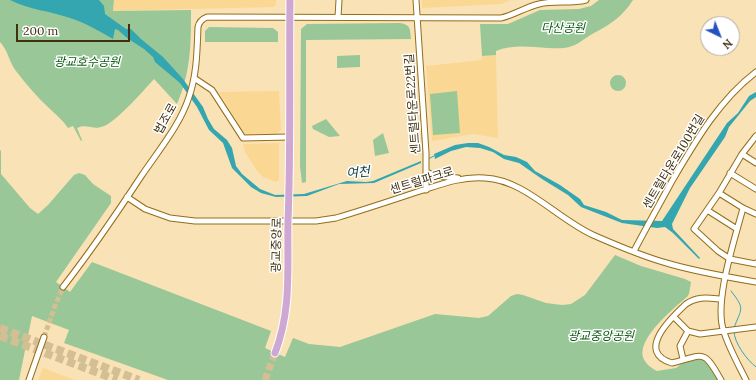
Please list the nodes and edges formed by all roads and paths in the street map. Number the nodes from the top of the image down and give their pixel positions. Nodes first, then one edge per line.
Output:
1 (290, 0) edge
2 (339, 0) edge
3 (416, 0) edge
4 (586, 0) edge
5 (290, 17) junction
6 (338, 17) junction
7 (418, 18) junction
8 (756, 72) edge
9 (194, 80) junction
10 (756, 136) edge
11 (289, 137) junction
12 (742, 154) junction
13 (756, 163) edge
14 (426, 172) junction
15 (730, 173) junction
16 (463, 179) junction
17 (756, 189) edge
18 (426, 190) junction
19 (719, 193) junction
20 (127, 197) junction
21 (743, 208) junction
22 (706, 210) junction
23 (756, 214) edge
24 (288, 220) junction
25 (737, 229) junction
26 (634, 252) junction
27 (730, 259) junction
28 (756, 263) edge
29 (726, 276) junction
30 (756, 282) edge
31 (63, 287) tunnel mouth
32 (721, 299) junction
33 (674, 318) junction
34 (756, 327) edge
35 (688, 331) junction
36 (723, 332) junction
37 (44, 337) tunnel mouth
38 (275, 353) tunnel mouth
39 (683, 359) junction
40 (29, 380) edge
41 (721, 380) edge
42 (746, 380) edge

1 - 5 main road, 광교중앙로
2 - 6 street
3 - 7 street, 센트럴타운로22번길
4 - 7 street
5 - 6 street
5 - 9 street, 법조로
5 - 11 main road, 광교중앙로
6 - 7 street
7 - 14 street, 센트럴타운로22번길
8 - 26 street, 센트럴타운로100번길
9 - 11 street
9 - 20 street, 법조로
10 - 12 street
11 - 24 main road, 광교중앙로
12 - 13 street
12 - 15 street
14 - 16 street
14 - 18 street, 센트럴타운로22번길
15 - 17 street
15 - 19 street
16 - 18 street, 센트럴파크로
16 - 26 street, 센트럴파크로
18 - 24 street, 센트럴파크로
19 - 21 street
19 - 22 street
20 - 24 street, 센트럴파크로
20 - 31 street, 법조로
21 - 23 street
21 - 25 street
22 - 25 street
22 - 27 street
24 - 38 main road, 광교중앙로
25 - 27 street
26 - 29 street, 센트럴파크로
27 - 28 street
27 - 29 street
29 - 30 street, 센트럴파크로
29 - 32 street
32 - 33 street
32 - 36 street
33 - 35 street
33 - 39 street
34 - 36 street
35 - 36 street
35 - 39 street
36 - 42 street
37 - 40 street
39 - 41 street

